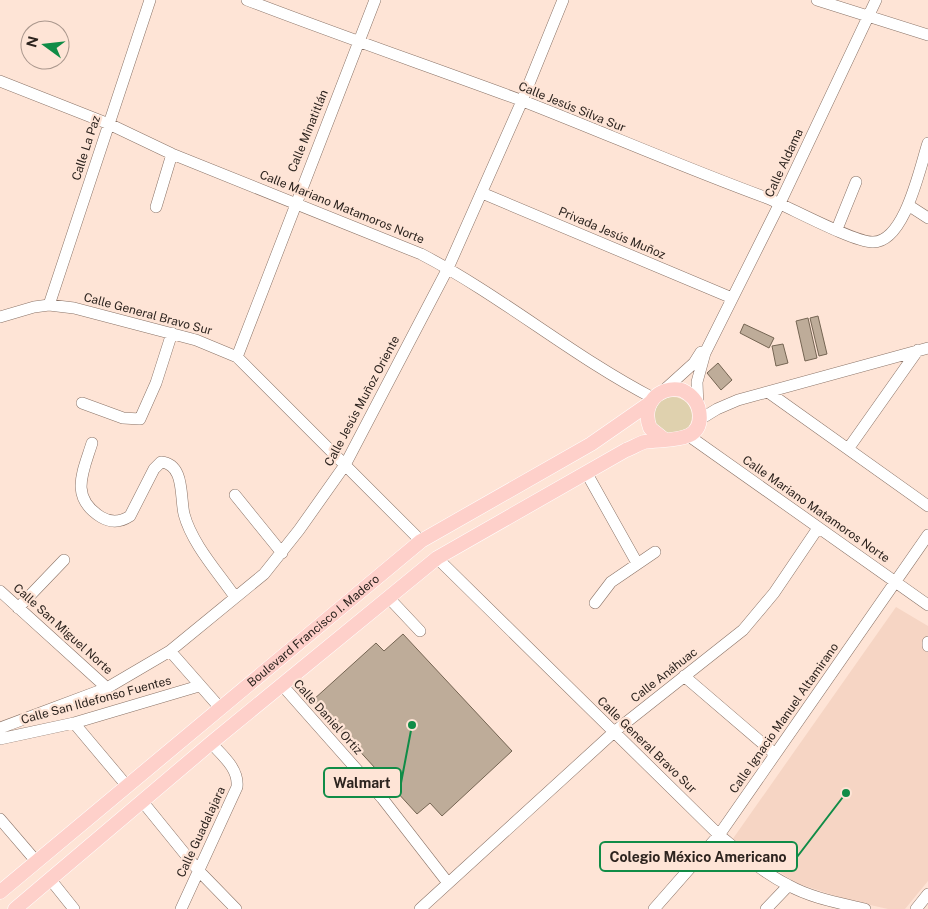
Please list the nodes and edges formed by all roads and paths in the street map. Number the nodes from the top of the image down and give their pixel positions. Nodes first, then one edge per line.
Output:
1 (150, 0) edge
2 (247, 0) edge
3 (375, 0) edge
4 (563, 0) edge
5 (817, 0) edge
6 (876, 0) edge
7 (868, 17) junction
8 (928, 35) edge
9 (358, 43) junction
10 (0, 81) edge
11 (522, 101) junction
12 (109, 124) junction
13 (928, 143) edge
14 (172, 154) junction
15 (856, 182) dead end
16 (482, 193) junction
17 (295, 202) junction
18 (780, 203) junction
19 (908, 205) junction
20 (156, 207) dead end
21 (928, 218) edge
22 (837, 229) junction
23 (448, 268) junction
24 (732, 298) junction
25 (49, 305) junction
26 (0, 318) edge
27 (172, 332) junction
28 (712, 337) junction
29 (923, 349) edge
30 (237, 357) junction
31 (768, 392) junction
32 (655, 397) junction
33 (82, 404) dead end
34 (698, 414) junction
35 (689, 436) junction
36 (665, 440) junction
37 (92, 443) dead end
38 (848, 449) junction
39 (345, 465) junction
40 (586, 472) junction
41 (235, 495) dead end
42 (928, 506) edge
43 (818, 528) junction
44 (928, 535) edge
45 (421, 541) junction
46 (655, 552) dead end
47 (282, 553) junction
48 (437, 558) junction
49 (64, 560) dead end
50 (637, 563) junction
51 (896, 582) junction
52 (0, 591) edge
53 (235, 597) junction
54 (388, 597) junction
55 (595, 603) dead end
56 (928, 605) edge
57 (18, 608) junction
58 (420, 631) dead end
59 (928, 642) edge
60 (928, 646) edge
61 (170, 651) junction
62 (684, 676) junction
63 (282, 685) junction
64 (199, 686) junction
65 (107, 688) junction
66 (220, 709) junction
67 (74, 723) junction
68 (0, 728) edge
69 (614, 732) junction
70 (0, 740) edge
71 (211, 743) junction
72 (775, 754) junction
73 (128, 786) junction
74 (142, 801) junction
75 (0, 819) edge
76 (719, 835) junction
77 (36, 862) junction
78 (198, 870) junction
79 (50, 880) junction
80 (448, 883) junction
81 (788, 886) junction
82 (0, 892) edge
83 (928, 894) edge
84 (15, 909) edge
85 (74, 909) edge
86 (180, 909) edge
87 (236, 909) edge
88 (420, 909) edge
89 (654, 909) edge
90 (766, 909) edge
91 (866, 909) edge
92 (916, 909) edge

1 - 12 street, Calle La Paz
2 - 9 street, Calle Jesús Silva Sur
3 - 9 street, Calle Minatitlán
4 - 11 street, Calle Jesús Muñoz Oriente
5 - 7 street
6 - 7 street, Calle Aldama
7 - 8 street
7 - 18 street, Calle Aldama
9 - 11 street, Calle Jesús Silva Sur
9 - 17 street, Calle Minatitlán
10 - 12 street, Calle Mariano Matamoros Norte
11 - 16 street, Calle Jesús Muñoz Oriente
11 - 18 street, Calle Jesús Silva Sur
12 - 14 street, Calle Mariano Matamoros Norte
12 - 25 street, Calle La Paz
13 - 19 street
14 - 17 street, Calle Mariano Matamoros Norte
14 - 20 street
15 - 22 street
16 - 23 street, Calle Jesús Muñoz Oriente
16 - 24 street, Privada Jesús Muñoz
17 - 23 street, Calle Mariano Matamoros Norte
17 - 30 street, Calle Minatitlán
18 - 22 street, Calle Jesús Silva Sur
18 - 24 street, Calle Aldama
19 - 21 street
19 - 22 street, Calle Jesús Silva Sur
23 - 32 street, Calle Mariano Matamoros Norte
23 - 39 street, Calle Jesús Muñoz Oriente
24 - 28 street, Calle Aldama
25 - 26 street, Calle General Bravo Sur
25 - 27 street, Calle General Bravo Sur
27 - 30 street, Calle General Bravo Sur
27 - 33 street
28 - 32 street, Calle Aldama
28 - 34 street, Calle Aldama
29 - 31 street
29 - 38 street
30 - 39 street, Calle General Bravo Sur
31 - 34 street
31 - 38 street
32 - 34 main road
32 - 36 main road
32 - 45 main road, Boulevard Francisco I. Madero
34 - 35 main road
35 - 36 main road
35 - 43 street, Calle Mariano Matamoros Norte
36 - 40 main road, Boulevard Francisco I. Madero
37 - 53 street
38 - 42 street
39 - 45 street, Calle General Bravo Sur
39 - 47 street, Calle Jesús Muñoz Oriente
40 - 48 main road, Boulevard Francisco I. Madero
40 - 50 street
41 - 47 street
43 - 51 street, Calle Mariano Matamoros Norte
43 - 62 street, Calle Anáhuac
44 - 51 street, Calle Ignacio Manuel Altamirano
45 - 66 main road, Boulevard Francisco I. Madero
46 - 50 street
47 - 53 street, Calle Jesús Muñoz Oriente
48 - 54 main road, Boulevard Francisco I. Madero
48 - 69 street, Calle General Bravo Sur
49 - 57 street
50 - 55 street
51 - 56 street, Calle Mariano Matamoros Norte
51 - 72 street, Calle Ignacio Manuel Altamirano
52 - 57 street, Calle San Miguel Norte
53 - 61 street, Calle Jesús Muñoz Oriente
54 - 58 street
54 - 63 main road, Boulevard Francisco I. Madero
57 - 65 street, Calle San Miguel Norte
59 - 60 street
61 - 64 street
61 - 65 street, Calle Jesús Muñoz Oriente
62 - 69 street, Calle Anáhuac
62 - 72 street
63 - 71 main road, Boulevard Francisco I. Madero
63 - 80 street, Calle Daniel Ortiz
64 - 66 street
64 - 67 street, Calle San Ildefonso Fuentes
65 - 68 street, Calle Jesús Muñoz Oriente
66 - 73 main road, Boulevard Francisco I. Madero
67 - 70 street, Calle San Ildefonso Fuentes
67 - 73 street
69 - 76 street, Calle General Bravo Sur
69 - 80 street, Calle Anáhuac
71 - 74 main road, Boulevard Francisco I. Madero
71 - 78 street, Calle Guadalajara
72 - 76 street, Calle Ignacio Manuel Altamirano
73 - 77 main road, Boulevard Francisco I. Madero
74 - 78 street
74 - 79 main road, Boulevard Francisco I. Madero
75 - 77 street
76 - 81 street, Calle General Bravo Sur
76 - 89 street, Calle Ignacio Manuel Altamirano
77 - 82 main road, Boulevard Francisco I. Madero
78 - 86 street, Calle Guadalajara
78 - 87 street
79 - 84 main road, Boulevard Francisco I. Madero
79 - 85 street
80 - 88 street, Calle Anáhuac
81 - 90 street
81 - 91 street, Calle General Bravo Sur
83 - 92 street

